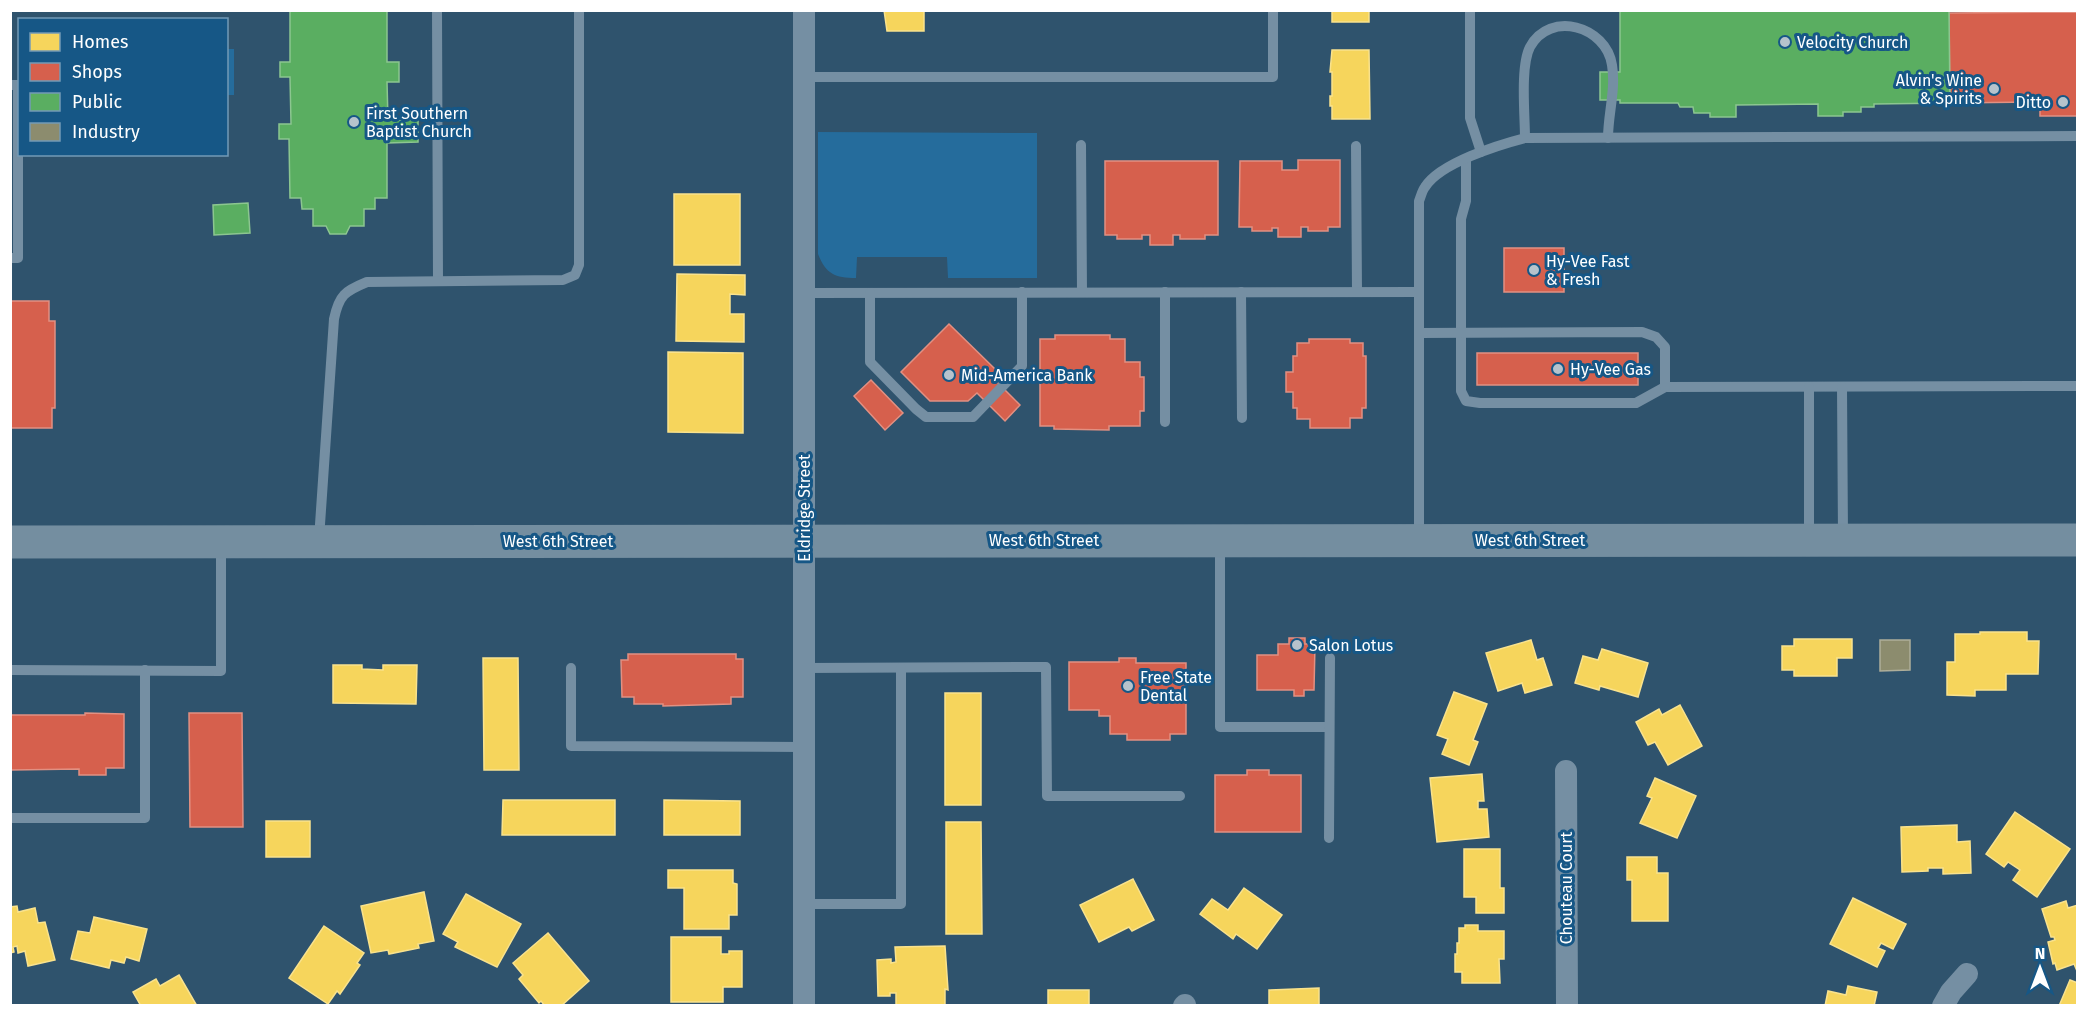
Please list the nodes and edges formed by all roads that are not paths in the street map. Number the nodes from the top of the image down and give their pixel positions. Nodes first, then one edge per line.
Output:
1 (437, 10) edge
2 (579, 10) edge
3 (804, 10) edge
4 (1273, 10) edge
5 (1470, 10) edge
6 (804, 78) junction
7 (10, 85) edge
8 (2078, 136) edge
9 (1525, 138) junction
10 (1608, 138) junction
11 (1081, 145) dead end
12 (1356, 146) dead end
13 (1481, 152) junction
14 (1466, 159) junction
15 (10, 258) edge
16 (438, 281) junction
17 (1022, 292) junction
18 (1082, 292) junction
19 (1165, 292) junction
20 (1241, 292) junction
21 (1357, 292) junction
22 (1419, 292) junction
23 (804, 293) junction
24 (870, 293) junction
25 (1419, 333) junction
26 (1461, 333) junction
27 (2078, 386) edge
28 (1665, 387) junction
29 (1809, 387) junction
30 (1842, 387) junction
31 (1242, 418) dead end
32 (1165, 422) dead end
33 (804, 540) junction
34 (1220, 540) junction
35 (1419, 540) junction
36 (1809, 540) junction
37 (1843, 540) junction
38 (2078, 540) edge
39 (10, 542) edge
40 (221, 542) junction
41 (319, 542) junction
42 (1330, 658) dead end
43 (571, 668) dead end
44 (804, 668) junction
45 (901, 668) junction
46 (10, 670) edge
47 (145, 670) junction
48 (1329, 727) junction
49 (804, 747) junction
50 (1566, 771) dead end
51 (1180, 796) dead end
52 (10, 818) edge
53 (1329, 838) dead end
54 (804, 904) junction
55 (1967, 974) dead end
56 (804, 1005) edge
57 (1567, 1005) edge
58 (1943, 1005) edge

1 - 16 lane
2 - 16 lane
3 - 6 street, Eldridge Street
4 - 6 lane
5 - 13 lane
6 - 23 street, Eldridge Street
7 - 15 lane
8 - 10 lane
9 - 10 lane
9 - 10 lane
9 - 13 lane
11 - 18 lane
12 - 21 lane
13 - 14 lane
14 - 22 lane
14 - 26 lane
16 - 41 lane
17 - 18 lane
17 - 24 lane
17 - 24 lane
18 - 19 lane
19 - 20 lane
19 - 32 lane
20 - 21 lane
20 - 31 lane
21 - 22 lane
22 - 25 lane
23 - 24 lane
23 - 33 street, Eldridge Street
25 - 26 lane
25 - 35 lane
26 - 28 lane
26 - 28 lane
27 - 30 lane
28 - 29 lane
29 - 30 lane
29 - 36 lane
30 - 37 lane
33 - 34 main road, West 6th Street
33 - 41 main road, West 6th Street
33 - 44 street, Eldridge Street
34 - 35 main road, West 6th Street
34 - 48 lane
35 - 36 main road, West 6th Street
36 - 37 main road, West 6th Street
37 - 38 main road, West 6th Street
39 - 40 main road, West 6th Street
40 - 41 main road, West 6th Street
40 - 47 lane
42 - 48 lane
43 - 49 lane
44 - 45 lane
44 - 49 street, Eldridge Street
45 - 51 lane
45 - 54 lane
46 - 47 lane
47 - 52 lane
48 - 53 lane
49 - 54 street, Eldridge Street
50 - 57 street, Chouteau Court
54 - 56 street, Eldridge Street
55 - 58 street

